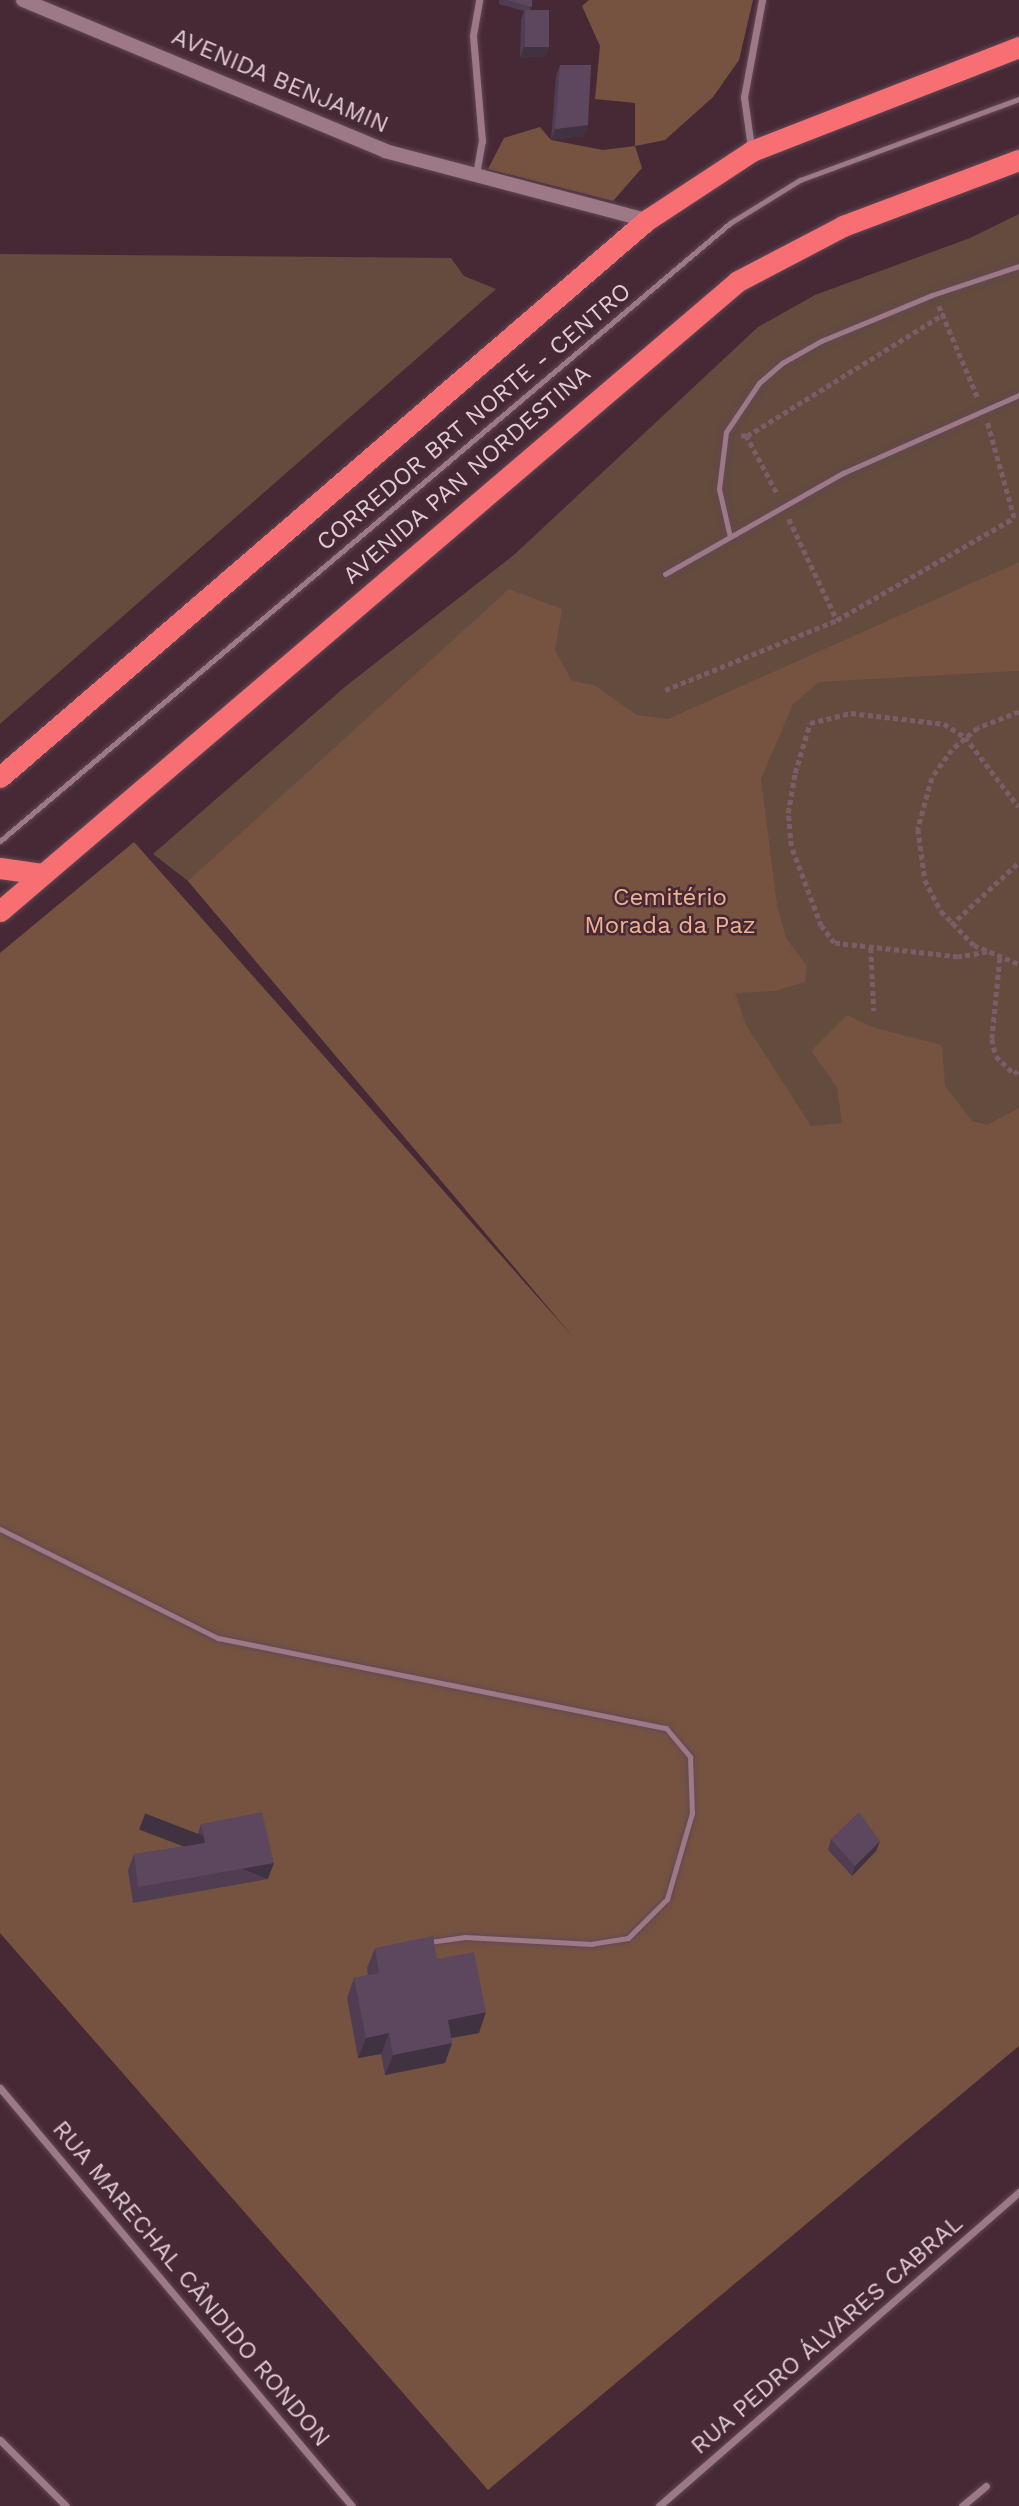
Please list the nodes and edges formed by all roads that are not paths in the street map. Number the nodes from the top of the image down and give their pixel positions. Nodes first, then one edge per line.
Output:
1 (479, 0) edge
2 (762, 0) edge
3 (32, 1) edge
4 (1019, 47) edge
5 (1019, 99) edge
6 (752, 151) junction
7 (1019, 160) edge
8 (476, 174) junction
9 (647, 220) junction
10 (1019, 266) edge
11 (1019, 395) edge
12 (730, 537) junction
13 (665, 574) dead end
14 (0, 778) edge
15 (0, 841) edge
16 (0, 868) edge
17 (42, 874) junction
18 (0, 911) edge
19 (0, 1530) edge
20 (420, 1944) edge
21 (0, 2088) edge
22 (1019, 2192) edge
23 (0, 2440) edge
24 (986, 2486) dead end
25 (66, 2506) edge
26 (352, 2506) edge
27 (659, 2506) edge
28 (962, 2506) edge

1 - 8 street
2 - 6 street
3 - 8 street, AVENIDA BENJAMIN
4 - 6 highway
5 - 15 lane, CORREDOR BRT NORTE - CENTRO
6 - 9 highway
7 - 17 highway, AVENIDA PAN NORDESTINA
8 - 9 street, AVENIDA BENJAMIN
9 - 14 highway
10 - 12 lane
11 - 12 lane
12 - 13 lane
16 - 17 highway
17 - 18 highway, AVENIDA PAN NORDESTINA
19 - 20 lane
21 - 26 street, RUA MARECHAL CÂNDIDO RONDON
22 - 27 street, RUA PEDRO ÁLVARES CABRAL
23 - 25 street
24 - 28 street

